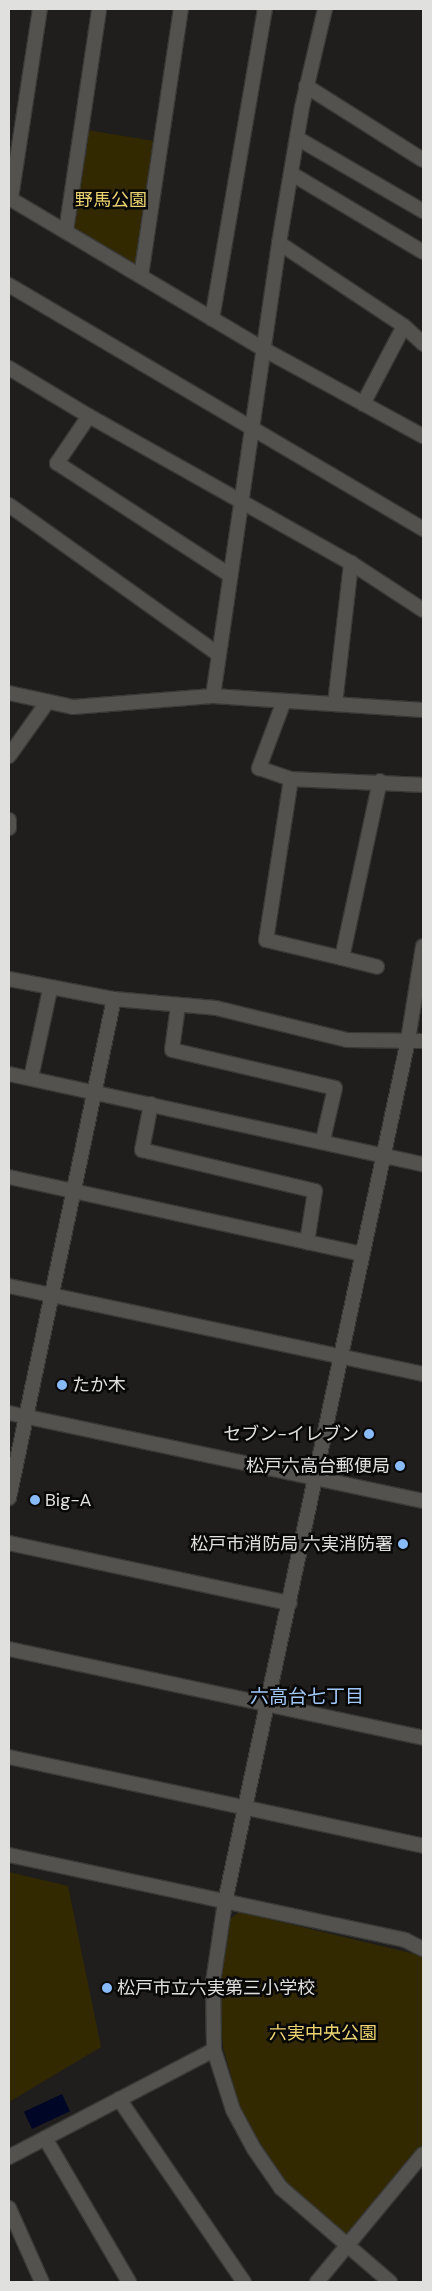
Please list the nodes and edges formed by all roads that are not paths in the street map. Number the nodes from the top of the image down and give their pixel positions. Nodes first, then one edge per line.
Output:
1 (40, 9) edge
2 (99, 9) edge
3 (181, 9) edge
4 (265, 9) edge
5 (325, 9) edge
6 (306, 86) junction
7 (297, 138) junction
8 (423, 160) edge
9 (292, 174) junction
10 (10, 198) edge
11 (423, 211) edge
12 (66, 231) junction
13 (279, 243) junction
14 (423, 252) edge
15 (141, 276) junction
16 (9, 285) edge
17 (212, 320) junction
18 (404, 326) junction
19 (423, 344) edge
20 (265, 350) junction
21 (9, 368) edge
22 (363, 404) junction
23 (89, 416) junction
24 (254, 429) junction
25 (423, 436) edge
26 (243, 502) junction
27 (10, 509) edge
28 (423, 529) edge
29 (351, 563) junction
30 (231, 576) junction
31 (423, 610) edge
32 (219, 655) junction
33 (9, 693) edge
34 (213, 696) junction
35 (284, 701) junction
36 (46, 704) junction
37 (334, 704) junction
38 (423, 706) edge
39 (9, 756) edge
40 (291, 779) junction
41 (380, 782) junction
42 (423, 785) edge
43 (9, 820) edge
44 (9, 828) edge
45 (423, 946) edge
46 (342, 958) junction
47 (377, 967) dead end
48 (9, 979) edge
49 (50, 989) junction
50 (114, 999) junction
51 (178, 1006) junction
52 (408, 1040) junction
53 (423, 1041) edge
54 (9, 1074) edge
55 (31, 1078) junction
56 (94, 1092) junction
57 (151, 1104) junction
58 (323, 1140) junction
59 (385, 1154) junction
60 (423, 1164) edge
61 (9, 1177) edge
62 (74, 1191) junction
63 (307, 1242) junction
64 (363, 1254) junction
65 (9, 1286) edge
66 (52, 1295) junction
67 (343, 1356) junction
68 (423, 1374) edge
69 (9, 1413) edge
70 (26, 1416) junction
71 (316, 1479) junction
72 (9, 1498) edge
73 (423, 1501) edge
74 (9, 1543) edge
75 (290, 1603) junction
76 (9, 1649) edge
77 (268, 1706) junction
78 (423, 1738) edge
79 (9, 1757) edge
80 (246, 1808) junction
81 (423, 1846) edge
82 (9, 1855) edge
83 (225, 1902) junction
84 (423, 1949) edge
85 (214, 2050) junction
86 (119, 2099) junction
87 (45, 2138) junction
88 (423, 2154) edge
89 (9, 2157) edge
90 (9, 2208) edge
91 (346, 2247) junction
92 (42, 2282) edge
93 (130, 2282) edge
94 (244, 2282) edge
95 (317, 2282) edge
96 (390, 2282) edge

1 - 10 street
2 - 12 street
3 - 15 street
4 - 17 street
5 - 6 street
6 - 7 street
6 - 8 street
7 - 9 street
7 - 11 street
9 - 13 street
9 - 14 street
10 - 12 street
12 - 15 street
13 - 18 street
13 - 20 street
15 - 17 street
16 - 24 street
17 - 20 street
18 - 19 street
18 - 22 street
20 - 22 street
20 - 24 street
21 - 23 street
22 - 25 street
23 - 26 street
23 - 30 street
24 - 26 street
24 - 28 street
26 - 29 street
26 - 30 street
27 - 32 street
29 - 31 street
29 - 37 street
30 - 32 street
32 - 34 street
33 - 36 street
34 - 35 street
34 - 36 street
35 - 37 street
35 - 40 street
36 - 39 street
37 - 38 street
40 - 41 street
40 - 46 street
41 - 42 street
41 - 46 street
43 - 44 street
45 - 52 street
46 - 47 street
48 - 49 street
49 - 50 street
49 - 55 street
50 - 51 street
50 - 56 street
51 - 52 street
51 - 58 street
52 - 53 street
52 - 59 street
54 - 55 street
55 - 56 street
56 - 57 street
56 - 62 street
57 - 58 street
57 - 63 street
58 - 59 street
59 - 60 street
59 - 64 street
61 - 62 street
62 - 63 street
62 - 66 street
63 - 64 street
64 - 67 street
65 - 66 street
66 - 67 street
66 - 70 street
67 - 68 street
67 - 71 street
69 - 70 street
70 - 71 street
70 - 72 street
71 - 73 street
71 - 75 street
74 - 75 street
75 - 77 street
76 - 77 street
77 - 78 street
77 - 80 street
79 - 80 street
80 - 81 street
80 - 83 street
82 - 83 street
83 - 84 street
83 - 85 street
85 - 86 street
85 - 91 street
86 - 87 street
86 - 94 street
87 - 89 street
87 - 93 street
88 - 91 street
90 - 92 street
91 - 95 street
91 - 96 street

